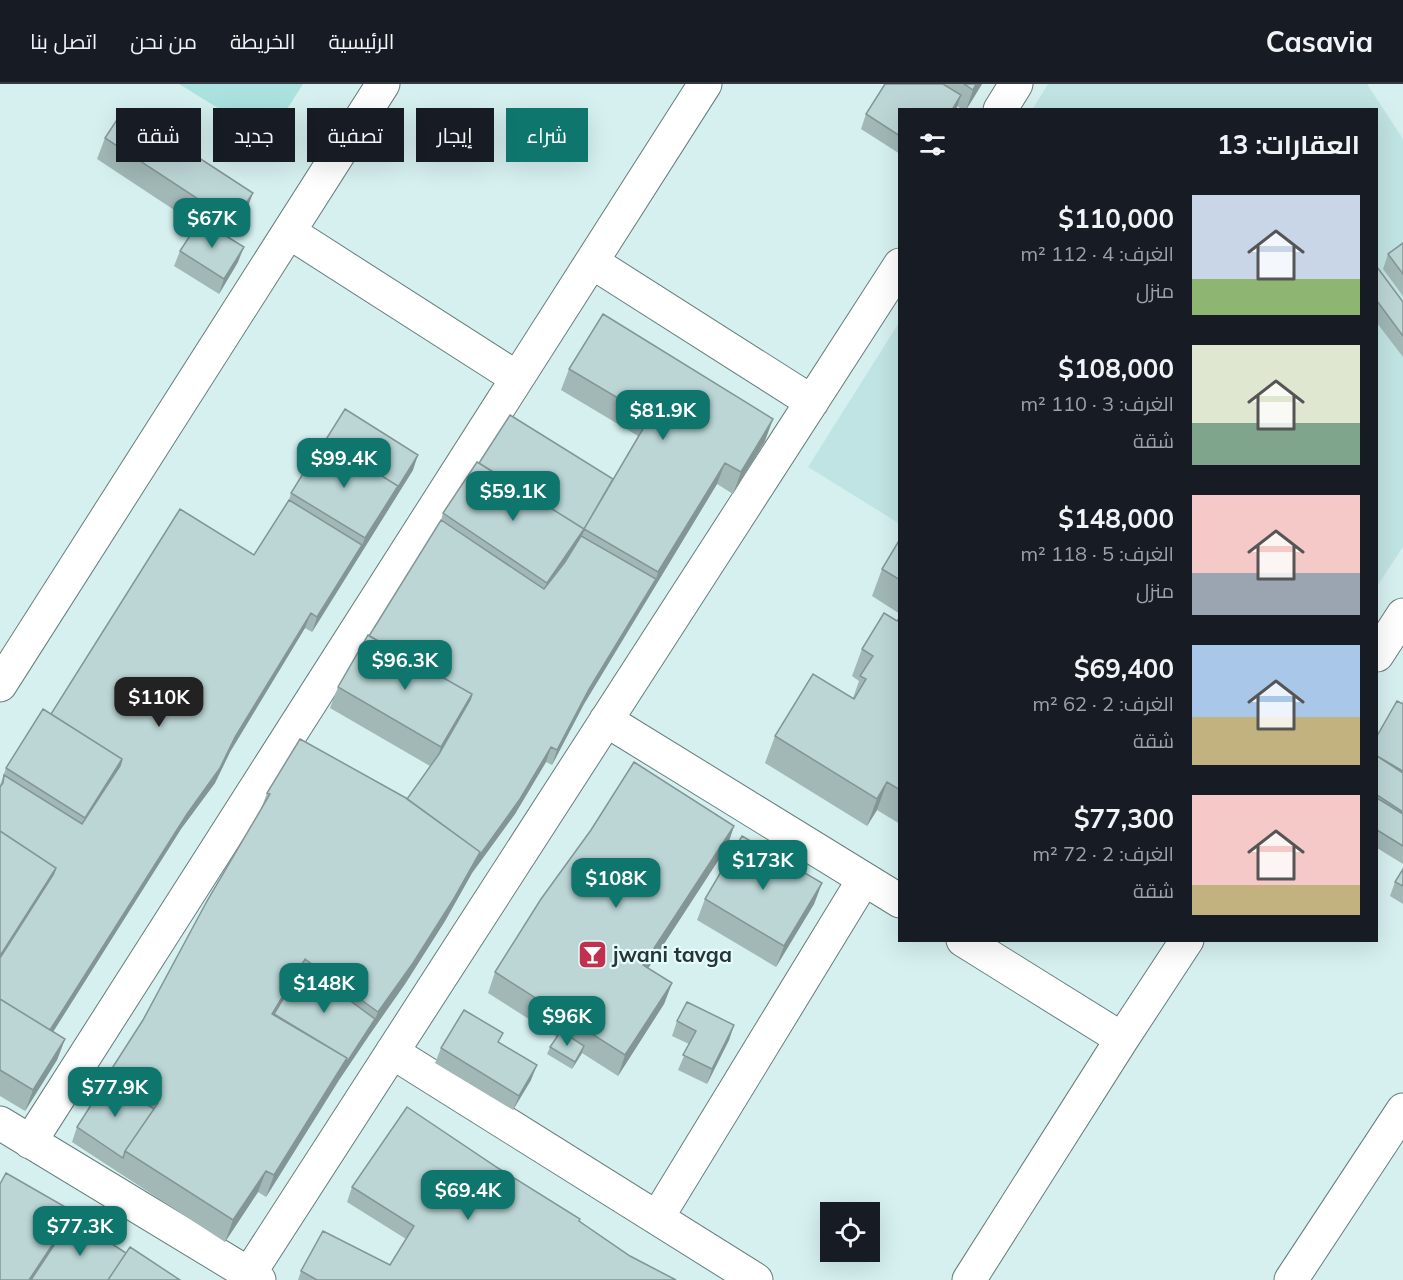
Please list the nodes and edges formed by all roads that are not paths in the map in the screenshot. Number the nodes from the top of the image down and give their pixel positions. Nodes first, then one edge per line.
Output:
1 (383, 84) edge
2 (705, 84) edge
3 (1016, 84) edge
4 (1001, 108) edge
5 (288, 232) junction
6 (592, 262) junction
7 (898, 268) edge
8 (518, 378) junction
9 (812, 402) junction
10 (1403, 615) edge
11 (1378, 653) edge
12 (0, 685) edge
13 (606, 720) junction
14 (864, 879) junction
15 (898, 900) edge
16 (966, 942) edge
17 (1186, 942) edge
18 (1122, 1039) junction
19 (392, 1052) junction
20 (1403, 1110) edge
21 (0, 1123) edge
22 (30, 1142) junction
23 (657, 1218) junction
24 (1305, 1275) edge
25 (254, 1277) edge
26 (756, 1280) edge
27 (969, 1280) edge

1 - 5 street
2 - 6 street
3 - 4 street
5 - 8 street
5 - 12 street
6 - 8 street
6 - 9 street
7 - 9 street
8 - 22 street
9 - 13 street
10 - 11 street
13 - 14 street
13 - 19 street
14 - 15 street
14 - 23 street
16 - 18 street
17 - 18 street
18 - 27 street
19 - 23 street
19 - 25 street
20 - 24 street
21 - 22 street
22 - 25 street
23 - 26 street

